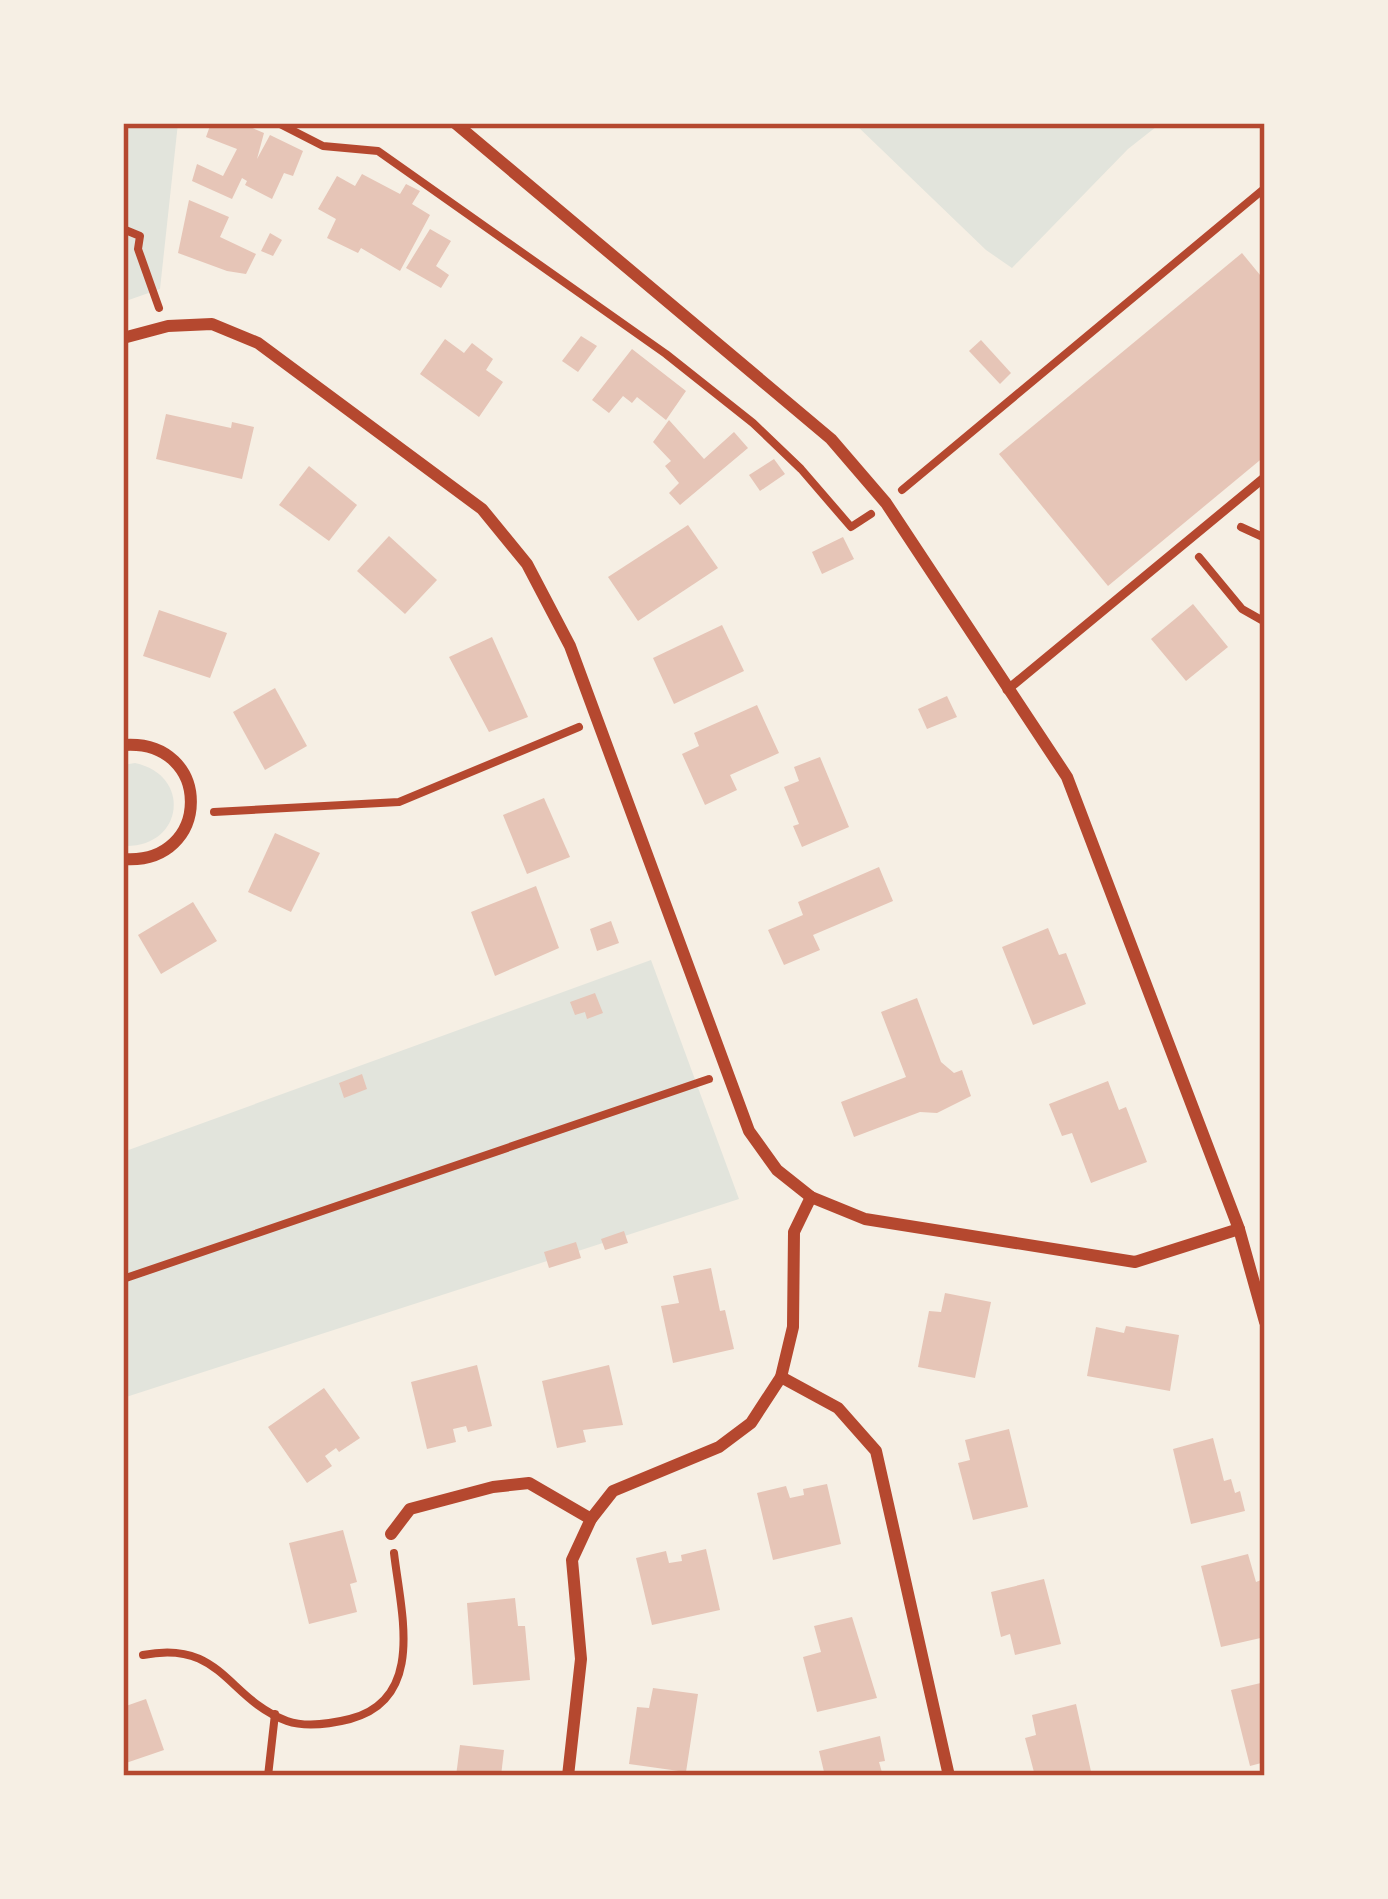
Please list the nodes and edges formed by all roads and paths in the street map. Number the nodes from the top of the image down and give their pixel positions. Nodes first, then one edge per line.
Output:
1 (278, 123) edge
2 (455, 123) edge
3 (1265, 188) edge
4 (123, 229) edge
5 (138, 248) junction
6 (123, 253) edge
7 (169, 326) junction
8 (123, 338) edge
9 (1265, 477) edge
10 (886, 503) junction
11 (1186, 542) junction
12 (1265, 622) edge
13 (1006, 690) junction
14 (597, 720) junction
15 (123, 745) edge
16 (190, 813) junction
17 (123, 859) edge
18 (728, 1073) junction
19 (811, 1197) junction
20 (1239, 1229) junction
21 (123, 1279) edge
22 (1265, 1322) edge
23 (781, 1377) junction
24 (591, 1519) junction
25 (392, 1534) joint
26 (143, 1655) dead end
27 (275, 1714) junction
28 (268, 1776) edge
29 (568, 1776) edge
30 (950, 1776) edge

1 - 10 path
2 - 10 street
3 - 10 path
4 - 5 path
5 - 6 path
5 - 7 path
7 - 8 street
7 - 14 street
9 - 11 lane
10 - 13 street
11 - 12 path
11 - 13 lane
13 - 20 street
14 - 16 path
14 - 18 street
15 - 16 street
16 - 17 street
18 - 19 street
18 - 21 path
19 - 20 street
19 - 23 street
20 - 22 street
23 - 24 street
23 - 30 street
24 - 25 street
24 - 29 street
25 - 27 path
26 - 27 path
27 - 28 path

